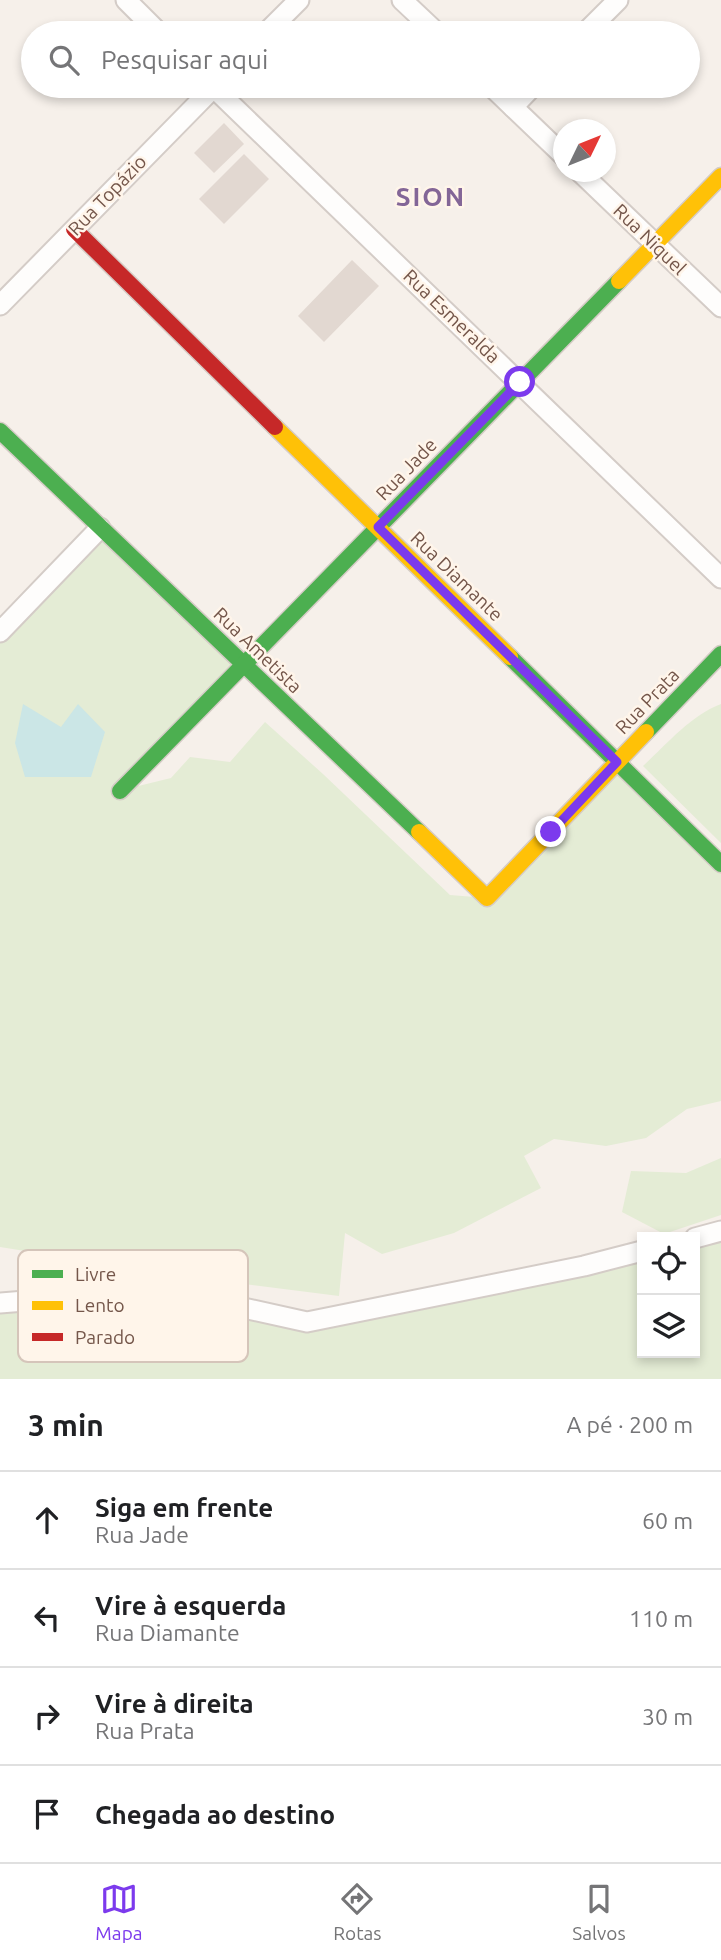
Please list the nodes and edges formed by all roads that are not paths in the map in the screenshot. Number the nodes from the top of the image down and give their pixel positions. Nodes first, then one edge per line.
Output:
1 (126, 0) edge
2 (299, 0) edge
3 (402, 0) edge
4 (618, 0) edge
5 (147, 21) edge
6 (278, 21) edge
7 (424, 21) edge
8 (597, 21) edge
9 (201, 98) edge
10 (225, 98) edge
11 (504, 98) edge
12 (522, 98) edge
13 (513, 107) junction
14 (553, 145) edge
15 (721, 176) edge
16 (590, 182) edge
17 (74, 229) junction
18 (655, 244) junction
19 (0, 305) edge
20 (721, 307) edge
21 (520, 382) junction
22 (0, 431) edge
23 (378, 527) junction
24 (100, 528) junction
25 (721, 578) edge
26 (0, 632) edge
27 (721, 654) edge
28 (243, 665) junction
29 (617, 762) junction
30 (120, 791) dead end
31 (721, 864) edge
32 (487, 898) joint
33 (721, 1231) edge
34 (700, 1237) edge
35 (637, 1252) edge
36 (18, 1302) edge
37 (0, 1303) edge
38 (248, 1309) edge

1 - 5 street
2 - 6 street
3 - 7 street
4 - 8 street
9 - 17 street, Rua Topázio
10 - 21 street, Rua Esmeralda
11 - 13 street
12 - 13 street
13 - 14 street
15 - 18 street, Rua Jade
16 - 18 street, Rua Niquel
17 - 19 street, Rua Topázio
17 - 23 street, Rua Diamante
18 - 20 street, Rua Niquel
18 - 21 street, Rua Jade
21 - 23 street, Rua Jade
21 - 25 street, Rua Esmeralda
22 - 24 street, Rua Ametista
23 - 28 street, Rua Jade
23 - 29 street, Rua Diamante
24 - 26 street
24 - 28 street, Rua Ametista
27 - 29 street, Rua Prata
28 - 30 street, Rua Jade
28 - 32 street, Rua Ametista
29 - 31 street, Rua Diamante
29 - 32 street, Rua Prata
33 - 34 street
35 - 38 street
36 - 37 street

